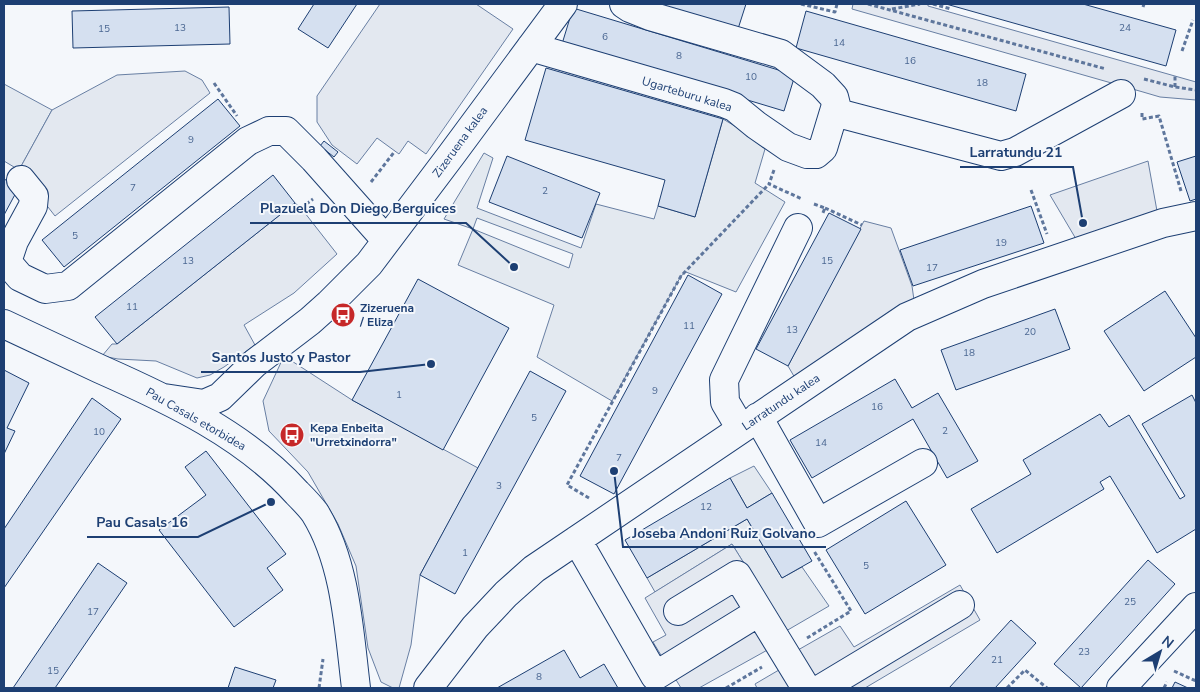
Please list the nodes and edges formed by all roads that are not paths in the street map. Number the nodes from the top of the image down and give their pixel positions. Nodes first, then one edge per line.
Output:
1 (563, 4) edge
2 (624, 4) edge
3 (531, 47) junction
4 (1129, 86) road end
5 (834, 112) junction
6 (21, 180) dead end
7 (1190, 207) edge
8 (1163, 223) junction
9 (798, 228) dead end
10 (1196, 233) edge
11 (386, 240) junction
12 (4, 324) edge
13 (220, 397) junction
14 (164, 398) junction
15 (750, 423) junction
16 (232, 438) junction
17 (923, 463) dead end
18 (577, 540) junction
19 (960, 605) dead end
20 (1196, 607) edge
21 (678, 611) dead end
22 (759, 612) junction
23 (359, 686) edge
24 (428, 688) edge
25 (806, 688) edge
26 (822, 688) edge
27 (1121, 688) edge

1 - 3 street, Zizeruena kalea
2 - 5 street
3 - 5 street, Ugarteburu kalea
3 - 11 street, Zizeruena kalea
4 - 5 street
6 - 11 street
7 - 8 street, Larratundu kalea
8 - 10 street
8 - 15 street, Larratundu kalea
9 - 15 street
11 - 13 street, Zizeruena kalea
12 - 14 street, Pau Casals etorbidea
13 - 14 street
13 - 16 street
14 - 16 street, Pau Casals etorbidea
15 - 17 street
15 - 18 street, Larratundu kalea
16 - 23 street, Pau Casals etorbidea
18 - 22 street
18 - 24 street, Larratundu kalea
19 - 26 street
20 - 27 street
21 - 22 street
22 - 25 street

